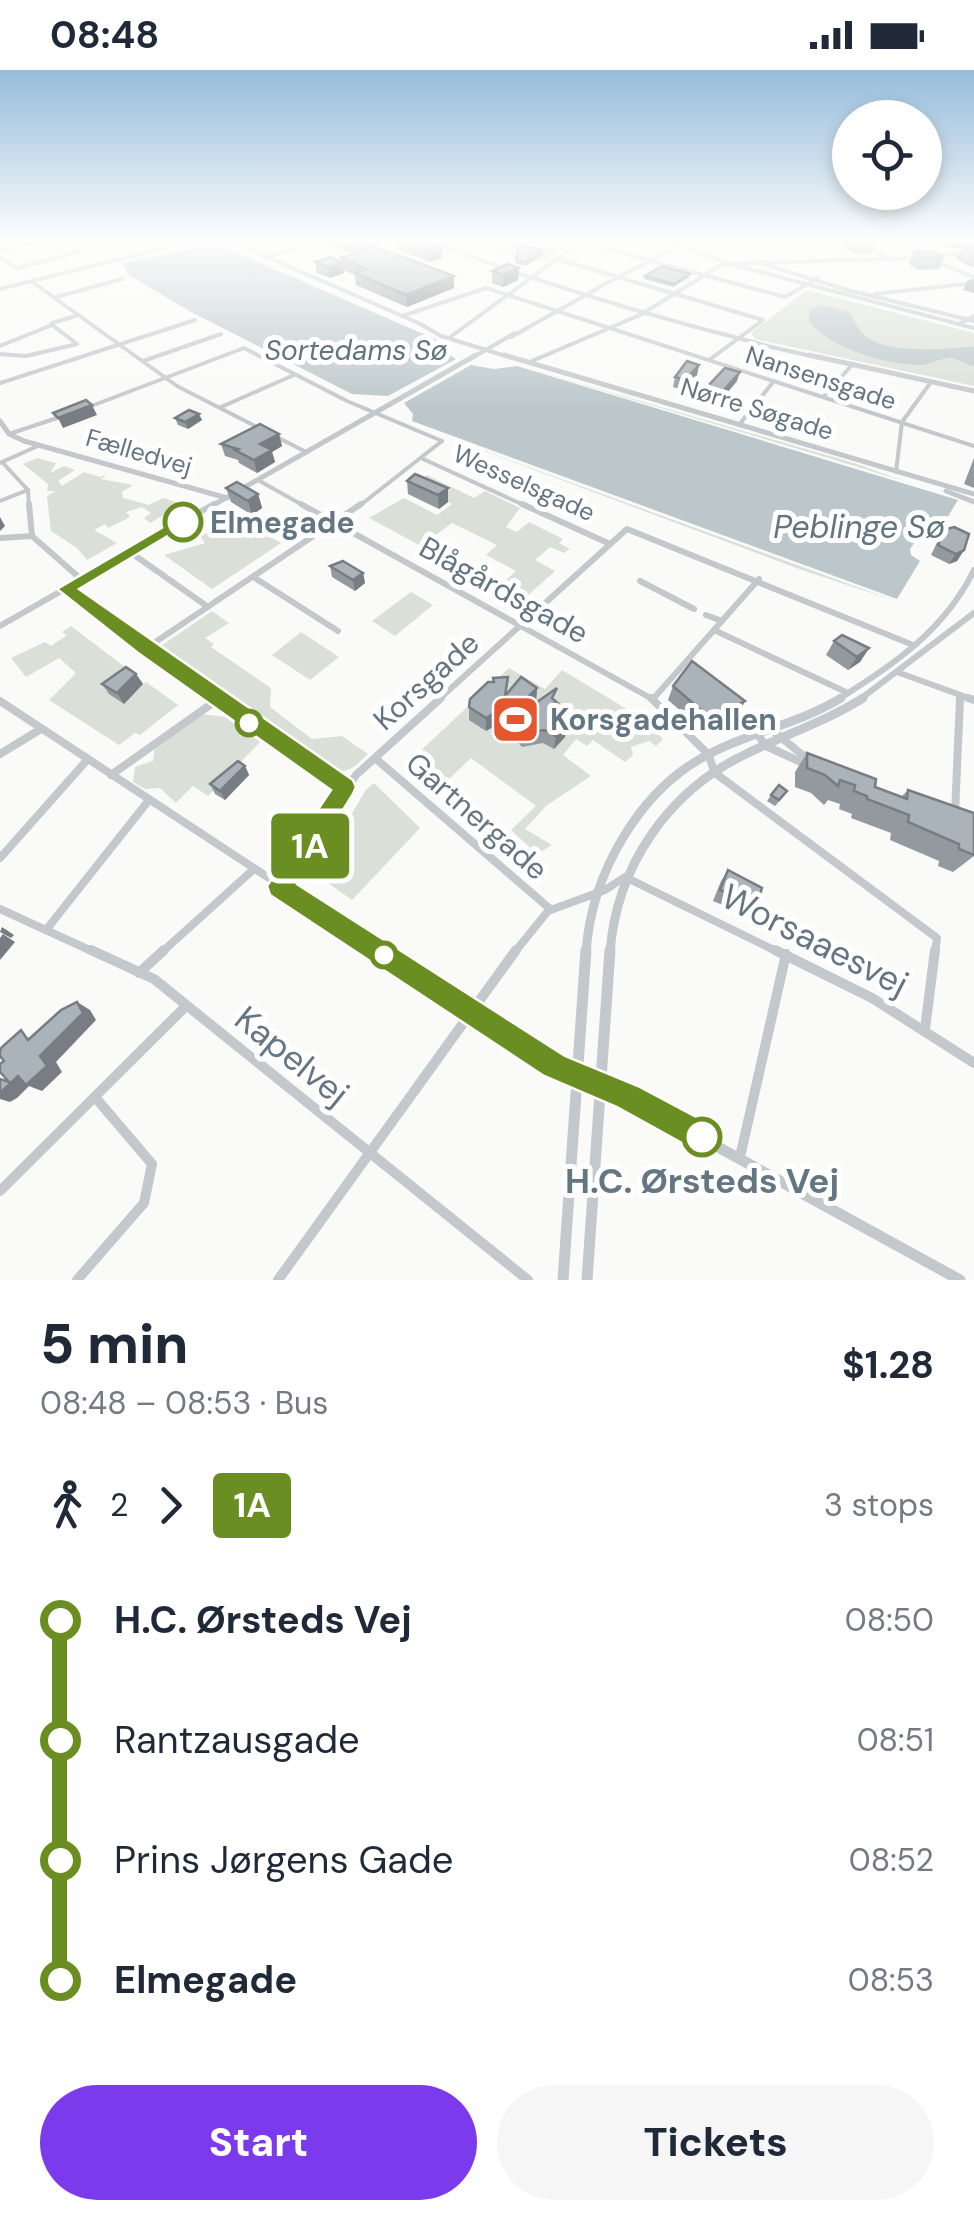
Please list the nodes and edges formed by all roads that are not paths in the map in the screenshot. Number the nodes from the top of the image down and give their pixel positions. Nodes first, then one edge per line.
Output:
1 (55, 298) edge
2 (362, 298) edge
3 (455, 298) edge
4 (502, 298) edge
5 (518, 298) edge
6 (580, 298) edge
7 (597, 298) edge
8 (667, 298) edge
9 (689, 298) edge
10 (861, 298) edge
11 (891, 298) edge
12 (556, 311) junction
13 (643, 313) junction
14 (78, 316) junction
15 (402, 316) junction
16 (964, 318) junction
17 (195, 320) dead end
18 (974, 322) edge
19 (52, 324) junction
20 (959, 324) junction
21 (608, 328) junction
22 (221, 334) dead end
23 (451, 337) junction
24 (737, 338) junction
25 (118, 345) junction
26 (0, 346) edge
27 (488, 348) junction
28 (0, 354) edge
29 (532, 360) junction
30 (708, 360) junction
31 (142, 361) junction
32 (719, 363) junction
33 (852, 365) junction
34 (545, 367) junction
35 (294, 374) junction
36 (710, 374) dead end
37 (164, 378) junction
38 (774, 380) junction
39 (0, 382) edge
40 (932, 382) junction
41 (974, 390) edge
42 (824, 396) junction
43 (220, 408) junction
44 (76, 411) edge
45 (373, 412) junction
46 (62, 417) edge
47 (0, 421) edge
48 (902, 422) junction
49 (740, 425) junction
50 (9, 434) junction
51 (0, 437) edge
52 (40, 446) junction
53 (974, 446) edge
54 (306, 452) junction
55 (421, 458) junction
56 (1, 463) edge
57 (896, 472) junction
58 (258, 480) junction
59 (926, 481) junction
60 (28, 490) junction
61 (227, 498) junction
62 (974, 498) edge
63 (0, 501) edge
64 (337, 522) junction
65 (32, 536) junction
66 (0, 538) edge
67 (610, 544) junction
68 (130, 552) junction
69 (974, 570) edge
70 (254, 578) junction
71 (758, 579) junction
72 (82, 580) junction
73 (640, 581) dead end
74 (66, 589) junction
75 (208, 608) junction
76 (694, 609) dead end
77 (974, 613) edge
78 (706, 615) dead end
79 (722, 622) junction
80 (522, 625) junction
81 (0, 626) edge
82 (714, 630) junction
83 (338, 631) dead end
84 (913, 644) junction
85 (145, 648) junction
86 (896, 672) junction
87 (208, 693) dead end
88 (848, 693) junction
89 (960, 695) junction
90 (654, 699) junction
91 (217, 700) dead end
92 (974, 700) edge
93 (0, 701) edge
94 (240, 716) dead end
95 (42, 728) junction
96 (772, 730) junction
97 (758, 735) junction
98 (782, 740) junction
99 (766, 746) junction
100 (0, 754) edge
101 (709, 757) junction
102 (376, 758) junction
103 (88, 759) junction
104 (715, 774) junction
105 (111, 776) junction
106 (345, 787) junction
107 (149, 800) junction
108 (938, 812) edge
109 (954, 818) junction
110 (964, 822) edge
111 (0, 858) edge
112 (254, 869) junction
113 (625, 877) junction
114 (279, 886) junction
115 (595, 894) junction
116 (0, 908) edge
117 (548, 908) junction
118 (46, 930) junction
119 (786, 954) junction
120 (139, 973) junction
121 (185, 1006) junction
122 (473, 1012) junction
123 (925, 1029) junction
124 (974, 1063) edge
125 (575, 1074) junction
126 (601, 1084) junction
127 (95, 1097) junction
128 (369, 1154) junction
129 (740, 1158) junction
130 (0, 1191) edge
131 (77, 1280) edge
132 (278, 1280) edge
133 (528, 1280) edge
134 (563, 1280) edge
135 (587, 1280) edge
136 (960, 1280) edge

1 - 14 street
2 - 15 street
3 - 15 street, Nansensgade
4 - 23 street
5 - 12 street, Nansensgade
6 - 12 street
7 - 13 street
8 - 13 street
9 - 24 street
10 - 20 street
11 - 16 street
12 - 21 street, Nansensgade
12 - 27 street
13 - 21 street
13 - 24 street
14 - 19 street
14 - 25 street
15 - 23 street
16 - 18 street
16 - 20 street
17 - 25 street
18 - 20 street
19 - 26 street
19 - 28 street
21 - 29 street
21 - 30 street, Nansensgade
22 - 31 street
23 - 27 street
24 - 30 street
24 - 33 street
25 - 31 street
25 - 39 street
27 - 29 street
27 - 34 street
27 - 45 street
29 - 34 street
30 - 32 street, Nansensgade
31 - 37 street
32 - 36 street
32 - 38 street, Nansensgade
33 - 40 street
33 - 42 street
34 - 49 street, Nørre Søgade
35 - 37 street
35 - 43 street
35 - 45 street
37 - 43 street
37 - 44 street
38 - 42 street, Nansensgade
38 - 49 street
40 - 41 street
40 - 48 street
42 - 48 street, Nansensgade
43 - 54 street
45 - 54 street
45 - 55 street
46 - 50 street
47 - 50 street
48 - 53 street, Nansensgade
48 - 57 street
49 - 57 street, Nørre Søgade
50 - 51 street
50 - 52 street, Fælledvej
52 - 56 street
52 - 61 street, Fælledvej
54 - 58 street
55 - 64 street
55 - 67 street, Wesselsgade
56 - 60 street
57 - 59 street, Nørre Søgade
58 - 61 street
58 - 64 street, Blågårdsgade
59 - 62 street
59 - 62 street, Nørre Søgade
60 - 63 street
60 - 65 street
61 - 68 street
64 - 70 street
64 - 80 street, Blågårdsgade
65 - 66 street
65 - 72 street
67 - 71 street, Korsgade
67 - 80 street, Korsgade
68 - 72 street
68 - 75 street
69 - 84 street
70 - 75 street
70 - 83 street
71 - 79 street
71 - 84 street
72 - 74 street
73 - 76 street
74 - 81 street
74 - 85 street
75 - 85 street
77 - 86 street
78 - 79 street
79 - 82 street
80 - 90 street, Blågårdsgade
80 - 102 street, Korsgade
82 - 88 street
82 - 90 street
84 - 88 street
85 - 87 street
86 - 89 street
86 - 98 street
88 - 96 street
89 - 92 street
89 - 109 street
90 - 101 street, Blågårdsgade
91 - 105 street
93 - 95 street
94 - 106 street
95 - 100 street
95 - 103 street
96 - 97 street
96 - 98 street
97 - 99 street
97 - 101 street
98 - 99 street
98 - 99 street
99 - 104 street
101 - 104 street
101 - 115 street
102 - 106 street, Korsgade
102 - 117 street, Gartnergade
103 - 105 street
103 - 111 street
104 - 113 street
104 - 123 street
105 - 107 street
106 - 114 street, Korsgade
107 - 112 street
107 - 118 street
108 - 109 street
109 - 110 street
112 - 114 street
112 - 120 street
113 - 115 street
113 - 119 street, Worsaaesvej
113 - 126 street
114 - 122 street
115 - 117 street
115 - 125 street
116 - 118 street, Kapelvej
117 - 122 street
118 - 120 street, Kapelvej
119 - 123 street, Worsaaesvej
119 - 129 street
120 - 121 street, Kapelvej
121 - 127 street
121 - 128 street, Kapelvej
122 - 125 street
122 - 128 street
123 - 124 street, Worsaaesvej
125 - 126 street
125 - 134 street
126 - 129 street
126 - 135 street
127 - 130 street
127 - 131 street
128 - 132 street
128 - 133 street, Kapelvej
129 - 136 street

